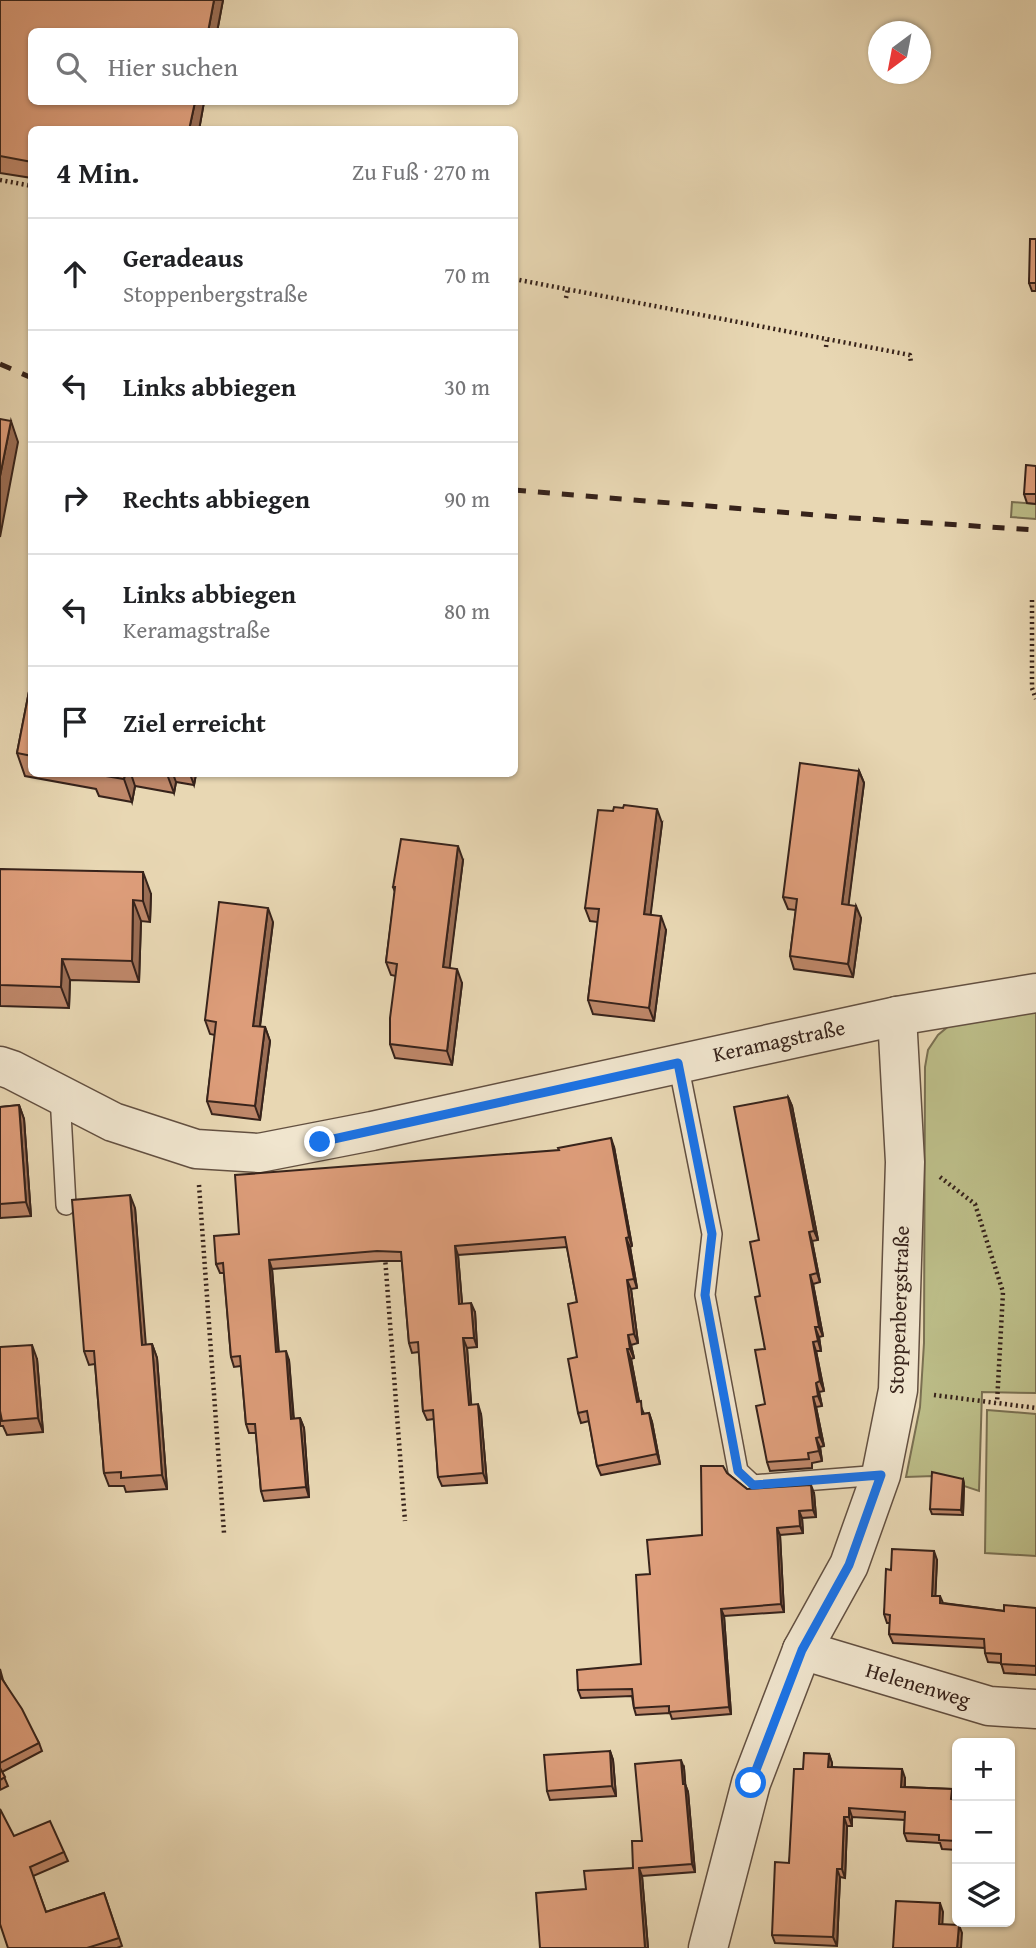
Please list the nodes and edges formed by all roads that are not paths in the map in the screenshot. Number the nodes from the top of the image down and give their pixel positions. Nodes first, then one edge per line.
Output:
1 (1036, 993) edge
2 (897, 1016) junction
3 (678, 1063) junction
4 (0, 1066) edge
5 (60, 1095) junction
6 (66, 1205) dead end
7 (881, 1475) junction
8 (802, 1650) junction
9 (1036, 1709) edge
10 (708, 1948) edge

1 - 2 street, Keramagstraße
2 - 3 street, Keramagstraße
2 - 7 street, Stoppenbergstraße
3 - 5 street, Keramagstraße
3 - 7 lane
4 - 5 street, Keramagstraße
5 - 6 lane
7 - 8 street, Stoppenbergstraße
8 - 9 street, Helenenweg
8 - 10 street, Stoppenbergstraße

